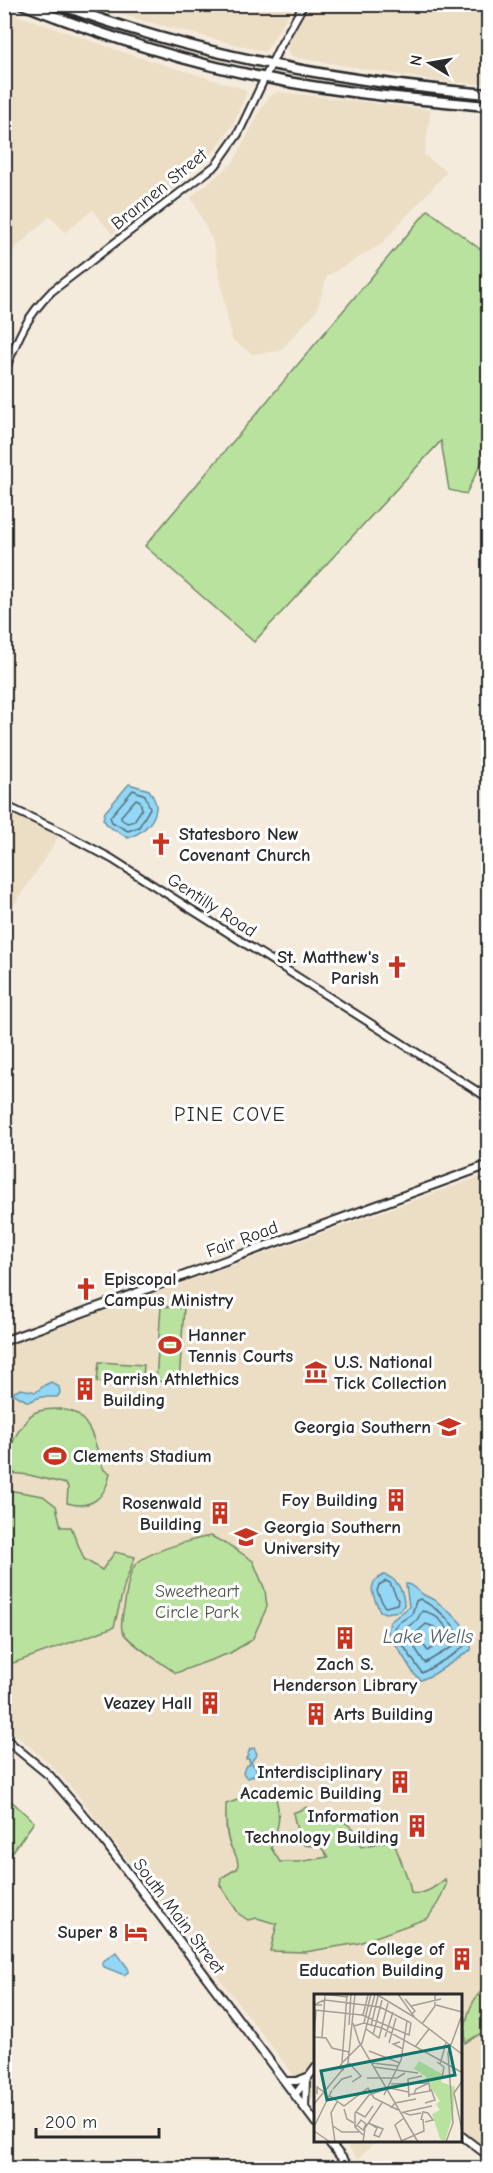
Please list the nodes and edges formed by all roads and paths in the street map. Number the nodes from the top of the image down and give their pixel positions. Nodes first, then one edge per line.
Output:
1 (22, 4) edge
2 (58, 4) edge
3 (68, 4) edge
4 (304, 4) edge
5 (91, 17) junction
6 (271, 65) junction
7 (266, 78) junction
8 (489, 94) edge
9 (489, 106) edge
10 (4, 373) edge
11 (4, 805) edge
12 (489, 1098) edge
13 (489, 1165) edge
14 (4, 1341) edge
15 (4, 1738) edge
16 (314, 2069) edge
17 (307, 2078) junction
18 (285, 2081) junction
19 (295, 2095) junction
20 (305, 2108) junction
21 (314, 2120) edge
22 (463, 2137) edge
23 (330, 2143) edge
24 (489, 2156) edge
25 (350, 2169) edge

1 - 7 highway
2 - 5 highway
3 - 5 highway
4 - 6 street, Brannen Street
5 - 6 highway
6 - 7 street, Brannen Street
6 - 8 highway
7 - 9 highway
7 - 10 street, Brannen Street
11 - 12 street, Gentilly Road
13 - 14 main road, Fair Road
15 - 18 main road, South Main Street
16 - 17 street
17 - 18 street
17 - 19 street
17 - 20 street
18 - 19 main road, South Main Street
19 - 20 main road, South Main Street
20 - 21 main road, South Main Street
22 - 24 street
23 - 25 main road

